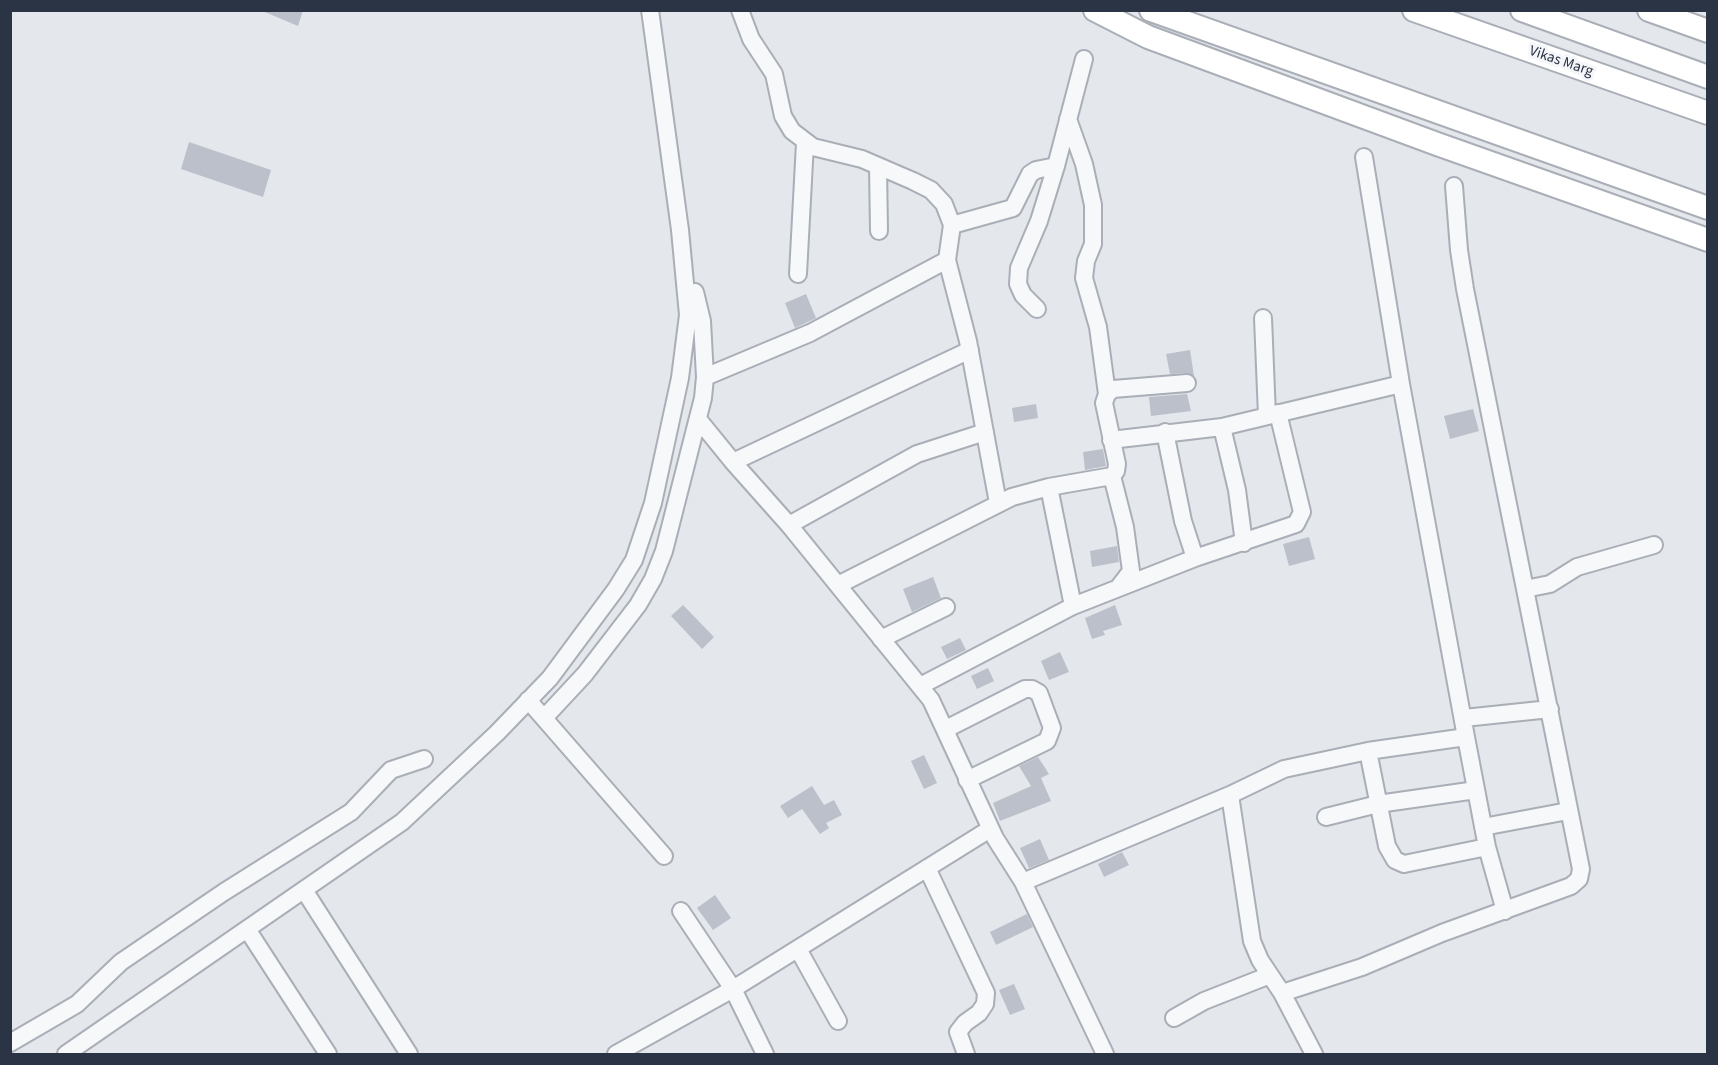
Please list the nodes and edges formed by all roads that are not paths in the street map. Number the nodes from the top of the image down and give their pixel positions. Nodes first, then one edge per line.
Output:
1 (650, 10) edge
2 (740, 10) edge
3 (1095, 10) edge
4 (1151, 10) edge
5 (1414, 10) edge
6 (1522, 10) edge
7 (1648, 10) edge
8 (1707, 31) edge
9 (1084, 59) dead end
10 (1707, 77) edge
11 (1707, 113) edge
12 (1068, 119) junction
13 (805, 143) junction
14 (1364, 157) dead end
15 (878, 166) junction
16 (1056, 166) junction
17 (1454, 186) dead end
18 (1703, 205) edge
19 (952, 225) junction
20 (680, 230) junction
21 (879, 231) dead end
22 (1707, 240) edge
23 (947, 260) junction
24 (798, 274) dead end
25 (1037, 309) dead end
26 (1263, 318) dead end
27 (970, 350) junction
28 (705, 377) junction
29 (1187, 383) dead end
30 (1401, 384) junction
31 (1107, 394) junction
32 (1272, 415) junction
33 (698, 419) junction
34 (1222, 428) junction
35 (985, 432) junction
36 (1165, 432) junction
37 (1111, 440) junction
38 (733, 462) junction
39 (1112, 476) junction
40 (1048, 487) junction
41 (998, 503) junction
42 (789, 525) junction
43 (1244, 543) junction
44 (1654, 545) dead end
45 (1195, 558) junction
46 (838, 585) junction
47 (1117, 589) junction
48 (1525, 589) junction
49 (1073, 606) junction
50 (946, 607) dead end
51 (881, 639) junction
52 (922, 685) junction
53 (528, 700) junction
54 (1550, 709) junction
55 (545, 717) junction
56 (1464, 718) junction
57 (946, 729) junction
58 (1466, 737) junction
59 (1368, 751) junction
60 (424, 759) dead end
61 (967, 780) junction
62 (1476, 790) junction
63 (1230, 795) junction
64 (1378, 804) junction
65 (1569, 811) junction
66 (1326, 817) dead end
67 (1483, 826) junction
68 (990, 829) junction
69 (1487, 847) junction
70 (664, 856) dead end
71 (927, 868) junction
72 (1023, 882) junction
73 (304, 890) junction
74 (681, 910) dead end
75 (1505, 911) junction
76 (248, 929) junction
77 (798, 949) junction
78 (1270, 975) junction
79 (733, 989) junction
80 (1282, 993) junction
81 (1174, 1018) dead end
82 (838, 1021) dead end
83 (10, 1043) edge
84 (66, 1054) edge
85 (328, 1054) edge
86 (409, 1054) edge
87 (616, 1054) edge
88 (765, 1054) edge
89 (966, 1054) edge
90 (1104, 1054) edge
91 (1314, 1054) edge

1 - 20 street
2 - 13 street
3 - 22 street
4 - 18 street
5 - 11 street, Vikas Marg
6 - 10 street
7 - 8 street
9 - 12 street
12 - 16 street
12 - 31 street
13 - 15 street
13 - 24 street
14 - 30 street
15 - 19 street
15 - 21 street
16 - 19 street
16 - 25 street
17 - 48 street
19 - 23 street
20 - 28 street
20 - 53 street
23 - 27 street
23 - 28 street
26 - 32 street
27 - 35 street
27 - 38 street
28 - 33 street
29 - 31 street
30 - 32 street
30 - 56 street
31 - 37 street
32 - 34 street
32 - 43 street
33 - 38 street
33 - 55 street
34 - 36 street
34 - 43 street
35 - 41 street
35 - 42 street
36 - 37 street
36 - 45 street
37 - 39 street
38 - 42 street
39 - 40 street
39 - 47 street
40 - 41 street
40 - 49 street
41 - 46 street
42 - 46 street
43 - 45 street
44 - 48 street
45 - 47 street
46 - 51 street
47 - 49 street
48 - 54 street
49 - 52 street
50 - 51 street
51 - 52 street
52 - 57 street
53 - 55 street
53 - 73 street
54 - 56 street
54 - 65 street
55 - 70 street
56 - 58 street
57 - 61 street
57 - 61 street
58 - 59 street
58 - 62 street
59 - 63 street
59 - 64 street
60 - 83 street
61 - 68 street
62 - 64 street
62 - 67 street
63 - 72 street
63 - 78 street
64 - 66 street
64 - 69 street
65 - 67 street
65 - 75 street
67 - 69 street
68 - 71 street
68 - 72 street
69 - 75 street
71 - 77 street
71 - 89 street
72 - 90 street
73 - 76 street
73 - 86 street
74 - 79 street
75 - 80 street
76 - 84 street
76 - 85 street
77 - 79 street
77 - 82 street
78 - 80 street
78 - 81 street
79 - 87 street
79 - 88 street
80 - 91 street

